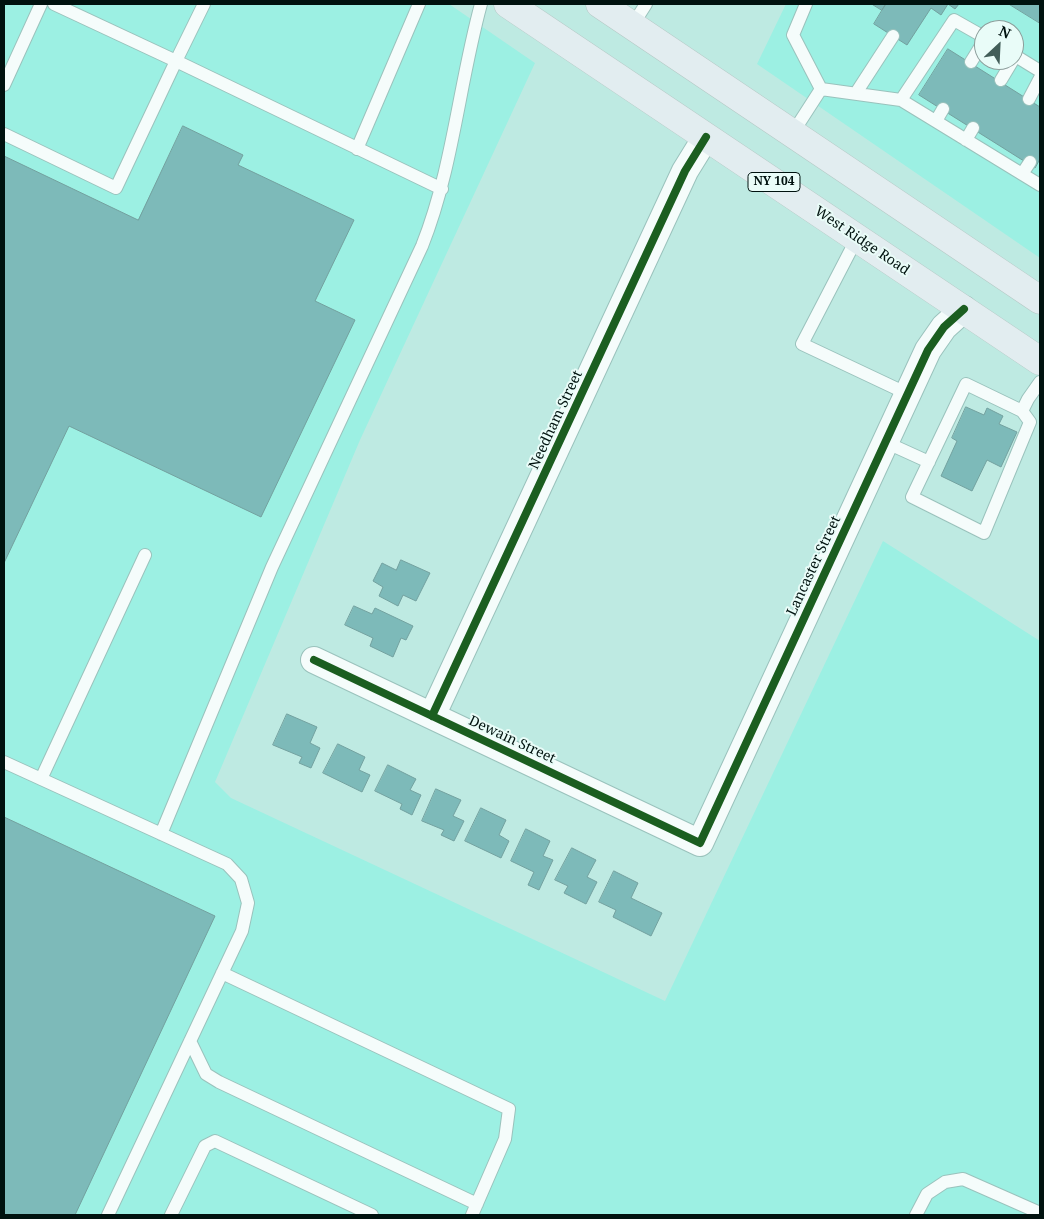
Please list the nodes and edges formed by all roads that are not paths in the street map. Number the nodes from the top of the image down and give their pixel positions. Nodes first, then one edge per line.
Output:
1 (41, 4) edge
2 (54, 4) edge
3 (204, 4) edge
4 (419, 4) edge
5 (481, 4) edge
6 (508, 4) edge
7 (600, 4) edge
8 (806, 4) edge
9 (639, 15) edge
10 (974, 31) edge
11 (893, 36) dead end
12 (974, 57) edge
13 (176, 61) junction
14 (971, 62) dead end
15 (1024, 63) edge
16 (1007, 70) edge
17 (1040, 71) edge
18 (1040, 78) edge
19 (1001, 80) dead end
20 (4, 85) edge
21 (821, 89) junction
22 (856, 94) junction
23 (1028, 99) dead end
24 (901, 100) junction
25 (943, 109) dead end
26 (936, 121) junction
27 (973, 128) dead end
28 (4, 134) edge
29 (792, 134) junction
30 (706, 137) junction
31 (966, 140) junction
32 (357, 149) junction
33 (1030, 162) dead end
34 (1022, 174) junction
35 (1040, 185) edge
36 (442, 190) junction
37 (857, 238) junction
38 (1040, 300) edge
39 (964, 309) junction
40 (1040, 361) edge
41 (1040, 382) edge
42 (908, 394) junction
43 (1022, 411) junction
44 (886, 442) junction
45 (928, 462) junction
46 (145, 555) dead end
47 (314, 660) dead end
48 (432, 716) junction
49 (4, 762) edge
50 (41, 779) junction
51 (161, 834) junction
52 (700, 843) joint
53 (222, 973) junction
54 (190, 1041) junction
55 (474, 1209) edge
56 (1040, 1213) edge
57 (108, 1215) edge
58 (171, 1215) edge
59 (372, 1215) edge
60 (916, 1215) edge

1 - 20 lane
2 - 13 lane
3 - 13 lane
4 - 32 lane
5 - 36 lane
6 - 30 highway, West Ridge Road / NY 104
7 - 9 highway
8 - 21 lane
9 - 29 highway
10 - 24 lane
11 - 22 lane
12 - 14 lane
13 - 28 lane
13 - 32 lane
15 - 17 lane
16 - 19 lane
18 - 23 lane
21 - 22 lane
21 - 29 lane
22 - 24 lane
24 - 26 lane
25 - 26 lane
26 - 31 lane
27 - 31 lane
29 - 38 highway
30 - 37 highway, West Ridge Road / NY 104
30 - 48 street, Needham Street
31 - 34 lane
32 - 36 lane
33 - 34 lane
34 - 35 lane
36 - 51 lane
37 - 39 highway, West Ridge Road / NY 104
37 - 42 lane
39 - 40 highway, West Ridge Road / NY 104
39 - 42 street, Lancaster Street
41 - 43 lane
42 - 44 street, Lancaster Street
43 - 45 lane
43 - 45 lane
44 - 45 lane
44 - 52 street, Lancaster Street
46 - 50 lane
47 - 48 street, Dewain Street
48 - 52 street, Dewain Street
49 - 50 lane
50 - 51 lane
51 - 53 lane
53 - 54 lane
53 - 55 lane
54 - 55 lane
54 - 57 lane
56 - 60 lane
58 - 59 lane

